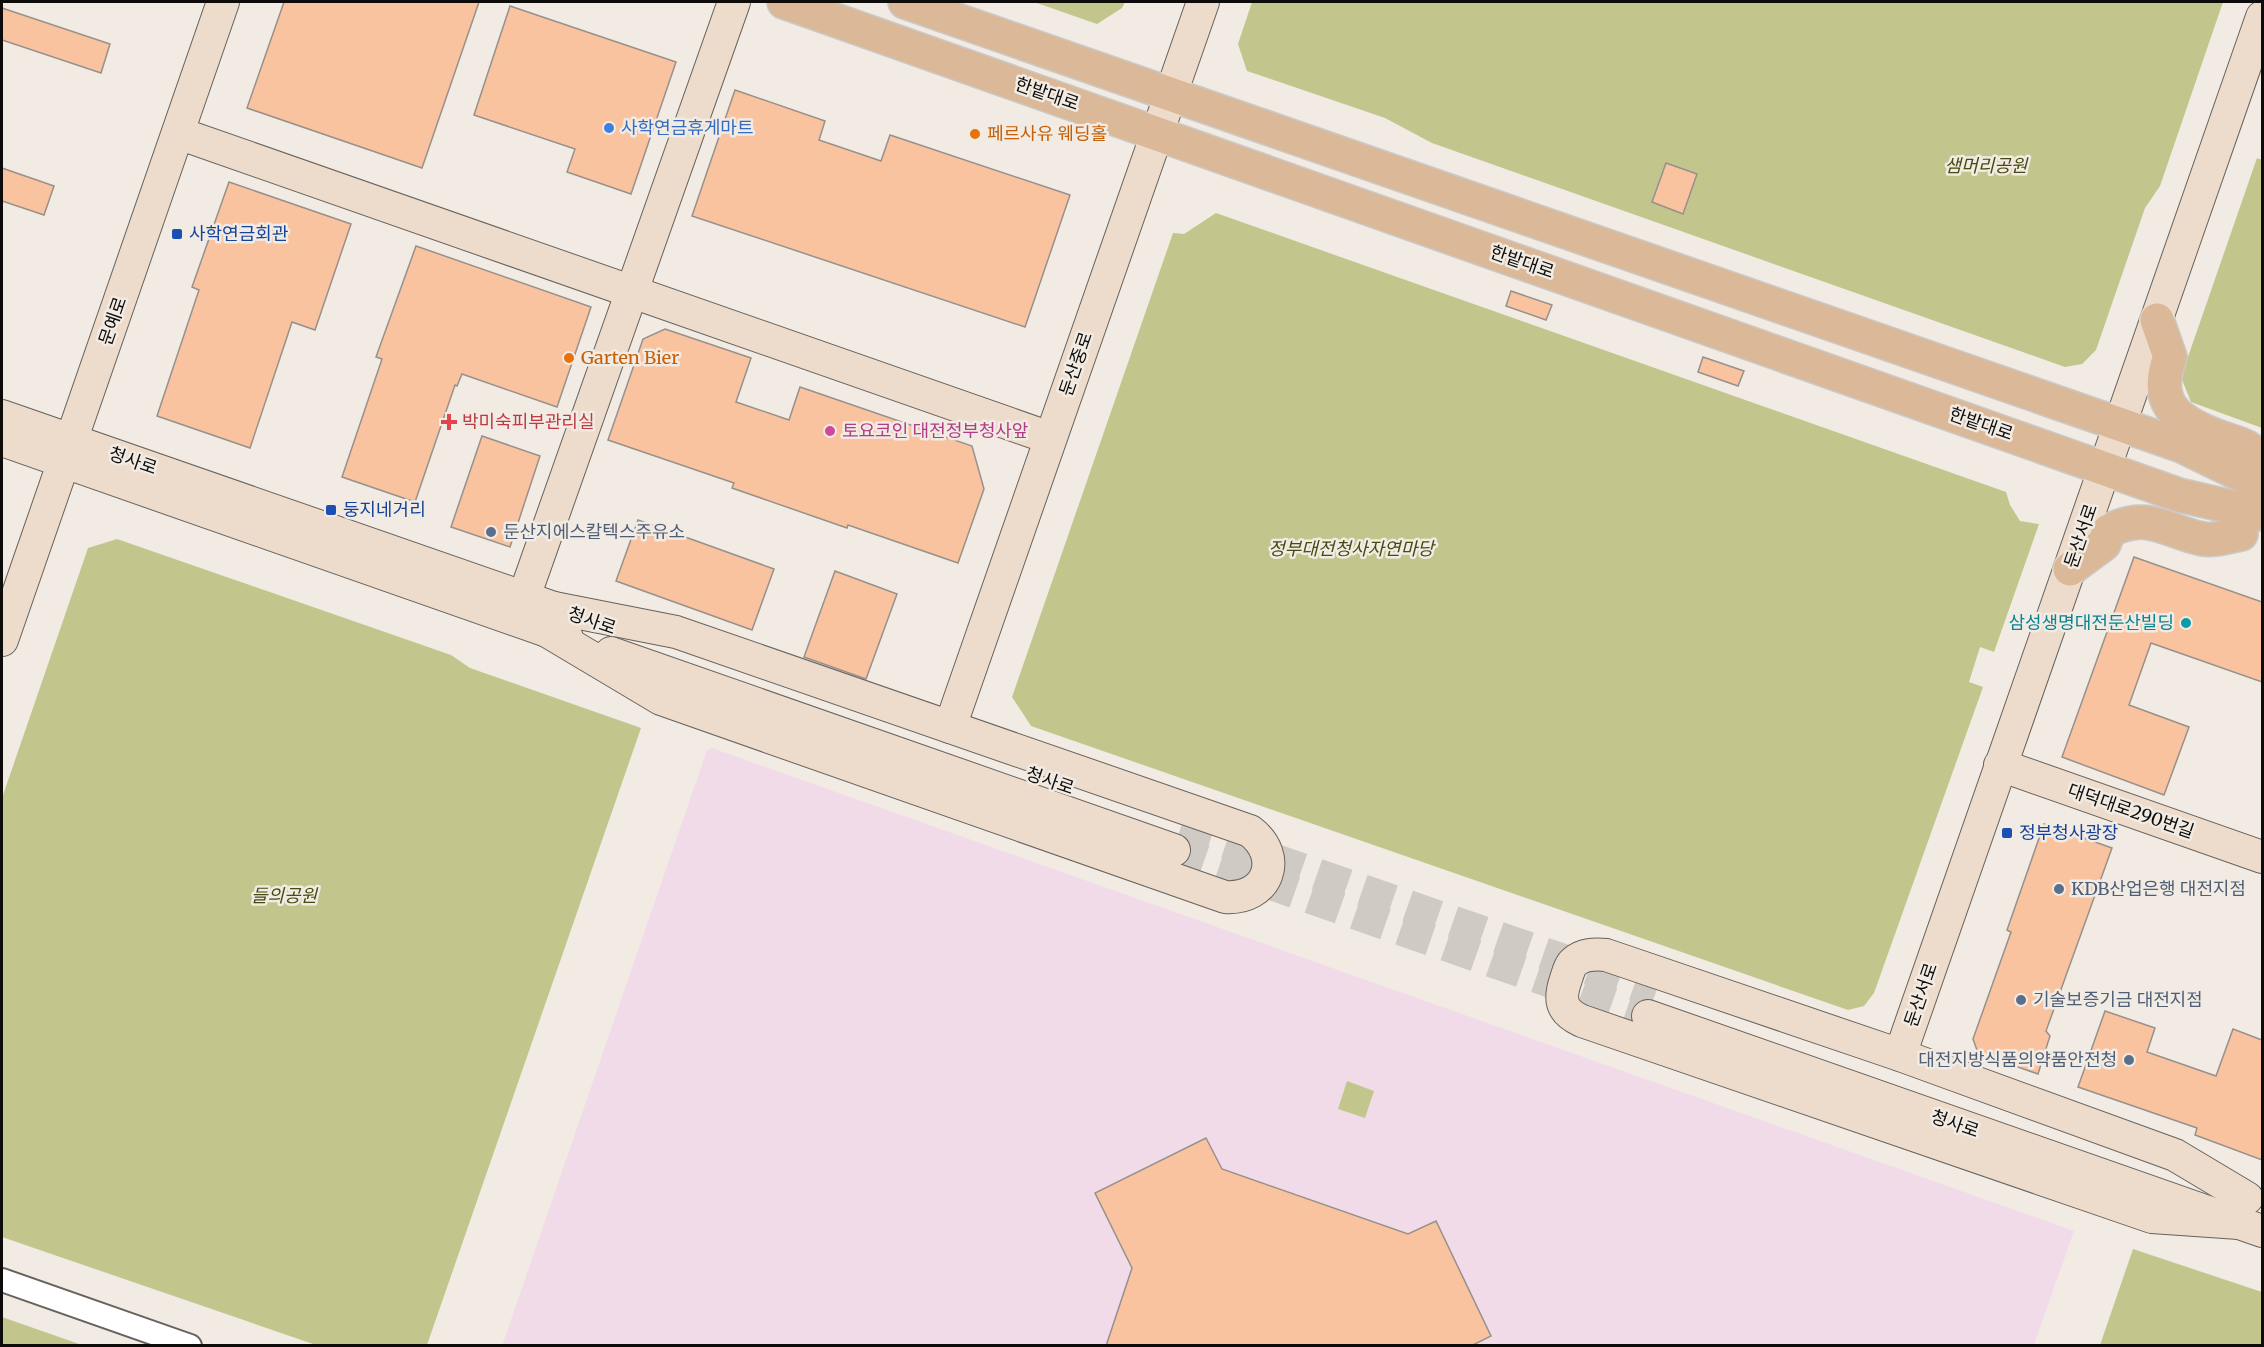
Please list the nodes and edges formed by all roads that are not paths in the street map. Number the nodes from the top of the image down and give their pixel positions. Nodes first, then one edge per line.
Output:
1 (224, 2) edge
2 (734, 2) edge
3 (784, 2) edge
4 (905, 2) edge
5 (1203, 2) edge
6 (2262, 17) edge
7 (1171, 94) junction
8 (178, 133) junction
9 (1157, 133) junction
10 (632, 292) junction
11 (2157, 320) junction
12 (2, 416) edge
13 (2120, 424) junction
14 (1050, 438) junction
15 (2, 440) edge
16 (68, 451) junction
17 (2105, 468) junction
18 (2261, 468) edge
19 (2255, 530) edge
20 (2070, 569) junction
21 (524, 597) junction
22 (551, 619) junction
23 (2, 640) edge
24 (950, 727) junction
25 (2000, 765) junction
26 (1177, 838) tunnel mouth
27 (2262, 857) edge
28 (1652, 1004) tunnel mouth
29 (1900, 1055) junction
30 (2253, 1214) edge
31 (2, 1280) edge
32 (190, 1346) edge

1 - 8 street, 문예로
2 - 10 street
3 - 9 main road, 한밭대로
4 - 7 main road
5 - 7 street, 둔산중로
6 - 11 street, 둔산서로
7 - 9 street, 둔산중로
7 - 13 main road
8 - 10 street
8 - 16 street, 문예로
9 - 14 street, 둔산중로
9 - 17 main road, 한밭대로
10 - 14 street
10 - 21 street
11 - 13 street, 둔산서로
11 - 18 main road
12 - 16 street, 청사로
13 - 17 street, 둔산서로
13 - 18 main road
14 - 24 street, 둔산중로
15 - 16 street, 청사로
16 - 21 street, 청사로
16 - 22 street, 청사로
16 - 23 street, 문예로
17 - 19 main road, 한밭대로
17 - 20 street, 둔산서로
19 - 20 main road
20 - 25 street, 둔산서로
21 - 22 street, 청사로
22 - 24 street
22 - 24 street
22 - 26 street, 청사로
25 - 27 street, 대덕대로290번길
25 - 29 street, 둔산서로
28 - 30 street, 청사로
29 - 30 street
29 - 30 street
31 - 32 street

